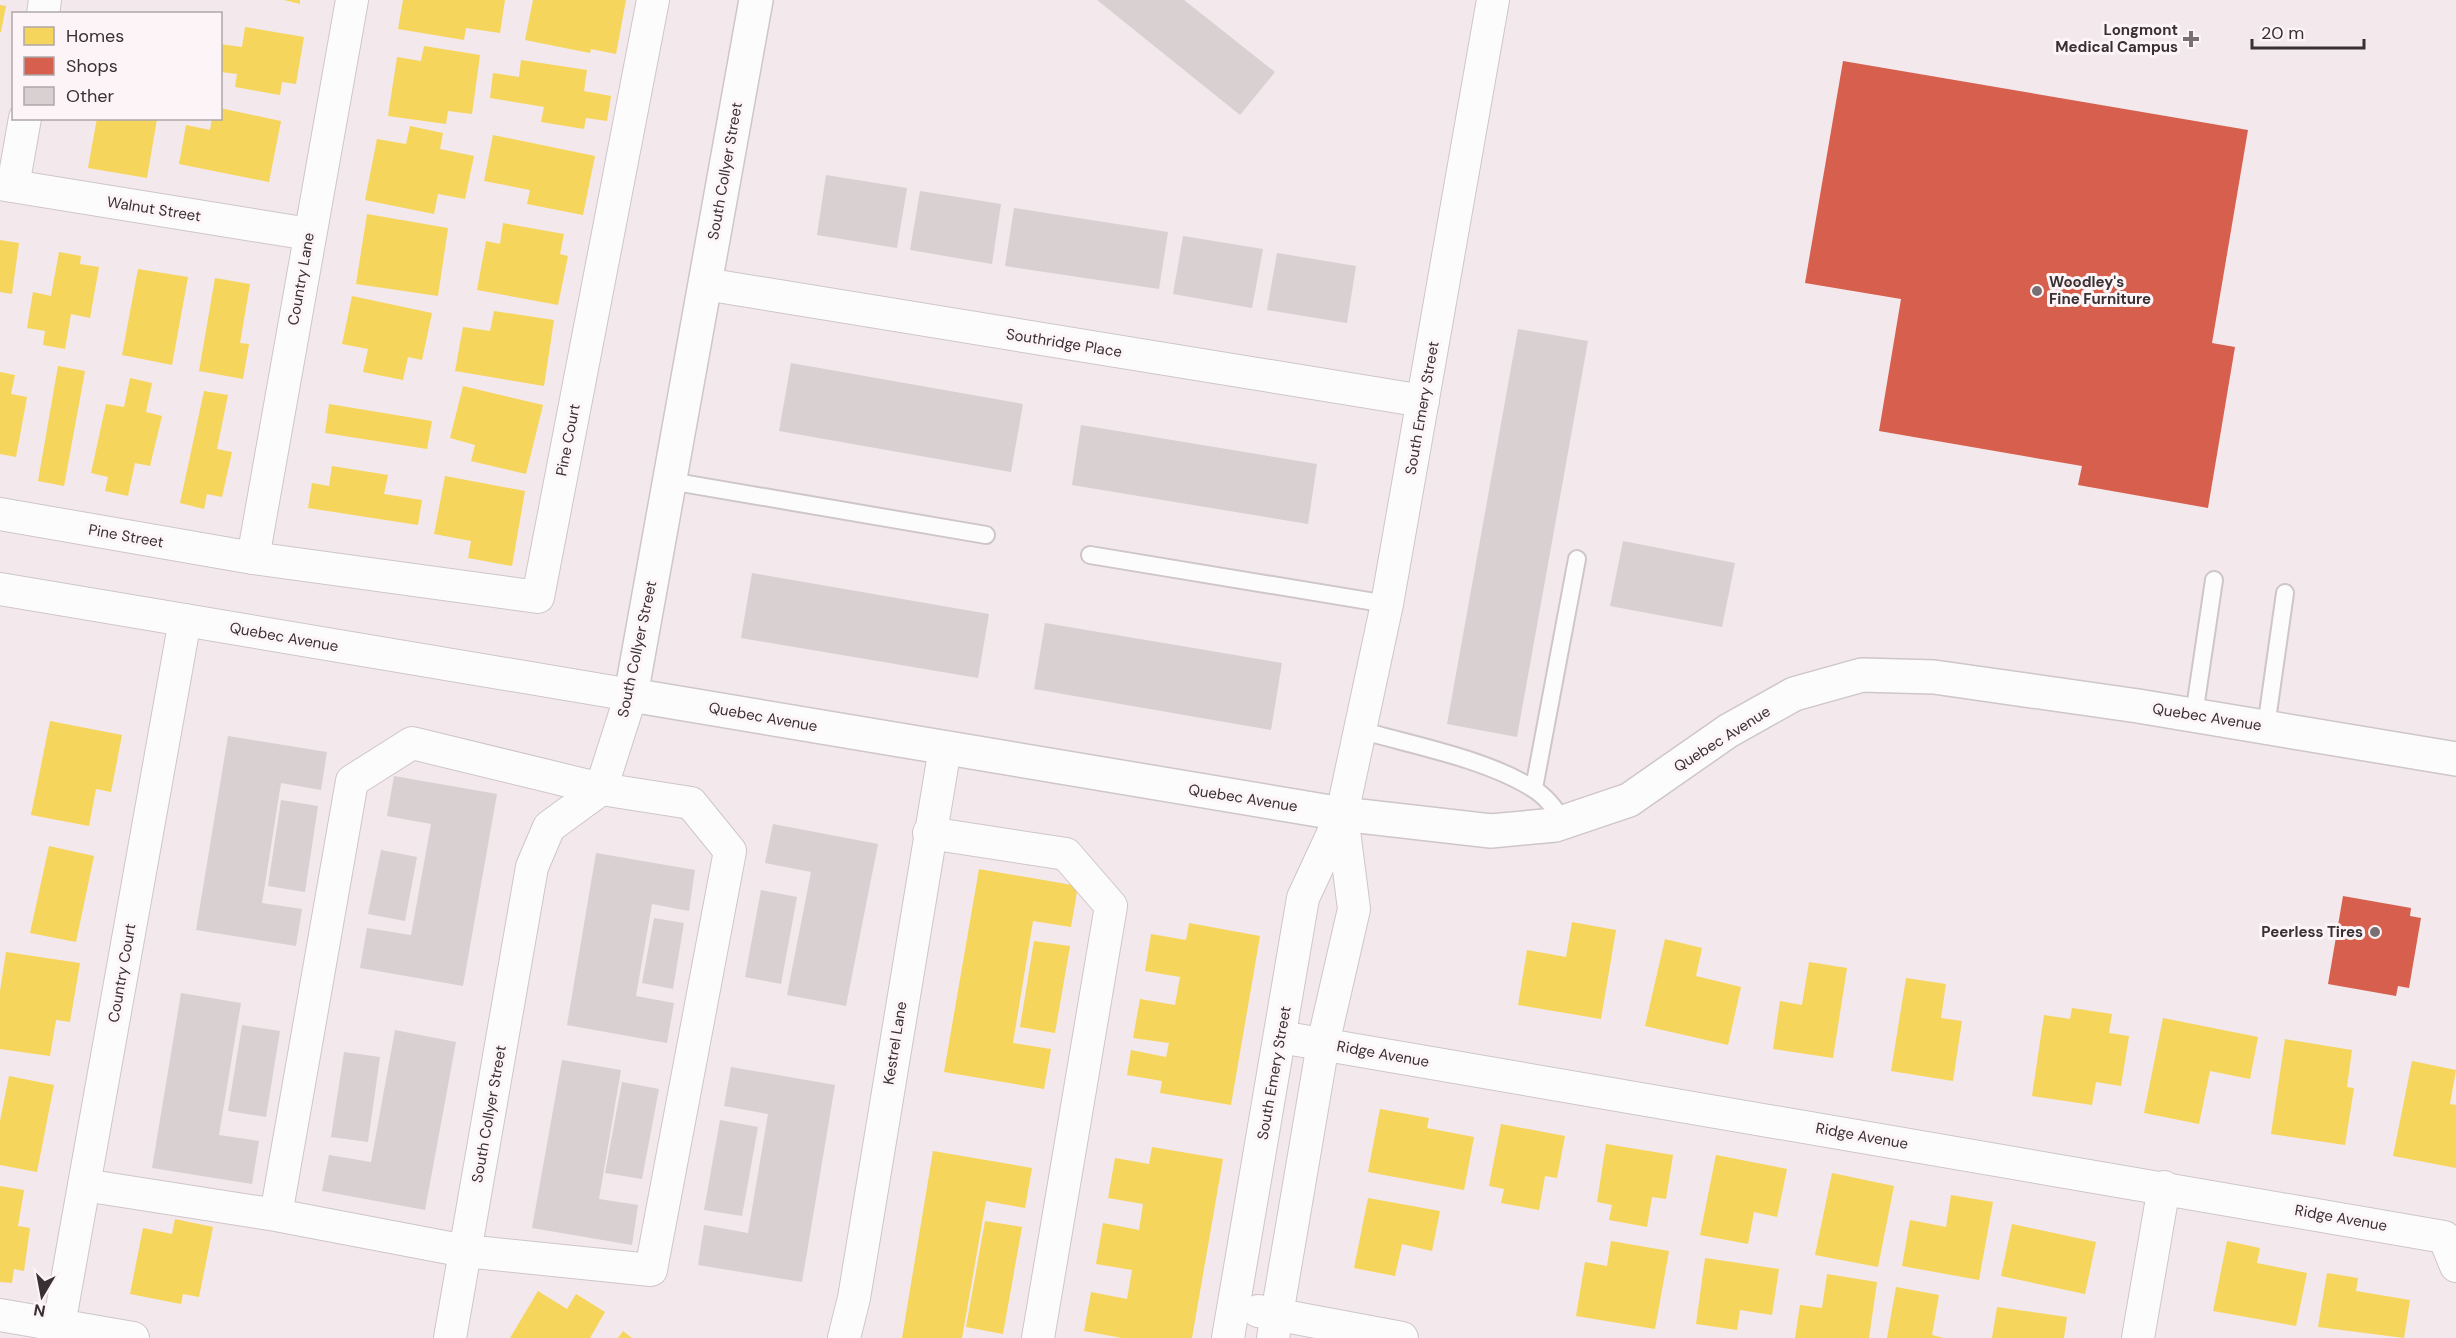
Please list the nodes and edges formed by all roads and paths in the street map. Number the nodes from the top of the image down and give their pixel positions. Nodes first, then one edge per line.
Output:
1 (352, 0) edge
2 (653, 0) edge
3 (756, 0) edge
4 (1493, 0) edge
5 (24, 120) edge
6 (6, 185) edge
7 (309, 234) junction
8 (705, 284) junction
9 (1423, 401) junction
10 (670, 481) junction
11 (0, 514) edge
12 (986, 535) dead end
13 (1090, 555) dead end
14 (253, 558) junction
15 (1577, 559) dead end
16 (2214, 580) dead end
17 (0, 589) edge
18 (2285, 593) dead end
19 (1387, 604) junction
20 (185, 620) junction
21 (631, 695) junction
22 (2194, 715) junction
23 (2266, 727) junction
24 (1360, 730) junction
25 (945, 748) junction
26 (2456, 759) edge
27 (1534, 788) junction
28 (601, 789) junction
29 (1342, 814) junction
30 (1564, 822) junction
31 (929, 833) junction
32 (1280, 1037) junction
33 (1323, 1044) junction
34 (84, 1185) junction
35 (2164, 1187) junction
36 (276, 1215) junction
37 (465, 1251) junction
38 (2456, 1266) edge
39 (1233, 1307) junction
40 (0, 1315) edge
41 (59, 1325) junction
42 (1275, 1326) edge
43 (133, 1338) edge
44 (450, 1338) edge
45 (844, 1338) edge
46 (1038, 1338) edge
47 (1228, 1338) edge
48 (1402, 1338) edge
49 (2138, 1338) edge

1 - 7 street, Country Lane
2 - 14 street, Pine Court
3 - 8 street, South Collyer Street
4 - 9 street, South Emery Street
5 - 6 street
6 - 7 street, Walnut Street
7 - 14 street, Country Lane
8 - 9 street, Southridge Place
8 - 10 street, South Collyer Street
9 - 19 street, South Emery Street
10 - 12 lane
10 - 21 street, South Collyer Street
11 - 14 street, Pine Street
13 - 19 lane
15 - 27 lane
16 - 22 lane
17 - 20 street, Quebec Avenue
18 - 23 lane
19 - 24 street, South Emery Street
20 - 21 street, Quebec Avenue
20 - 34 street, Country Court
21 - 25 street, Quebec Avenue
21 - 28 street, South Collyer Street
22 - 23 street, Quebec Avenue
22 - 30 street, Quebec Avenue
23 - 26 street, Quebec Avenue
24 - 27 lane
24 - 29 street, South Emery Street
25 - 29 street, Quebec Avenue
25 - 31 street, Kestrel Lane
27 - 30 lane
28 - 36 street
28 - 37 street, South Collyer Street
28 - 37 street
29 - 30 street, Quebec Avenue
29 - 32 street, South Emery Street
29 - 33 street, South Emery Street
31 - 45 street, Kestrel Lane
31 - 46 street
32 - 33 street, Ridge Avenue
32 - 39 street, South Emery Street
33 - 35 street, Ridge Avenue
33 - 42 street, South Emery Street
34 - 36 street
34 - 41 street, Country Court
35 - 38 street, Ridge Avenue
35 - 49 street
36 - 37 street
37 - 44 street, South Collyer Street
39 - 42 street
39 - 47 street, South Emery Street
40 - 41 street
41 - 43 street
42 - 48 street

